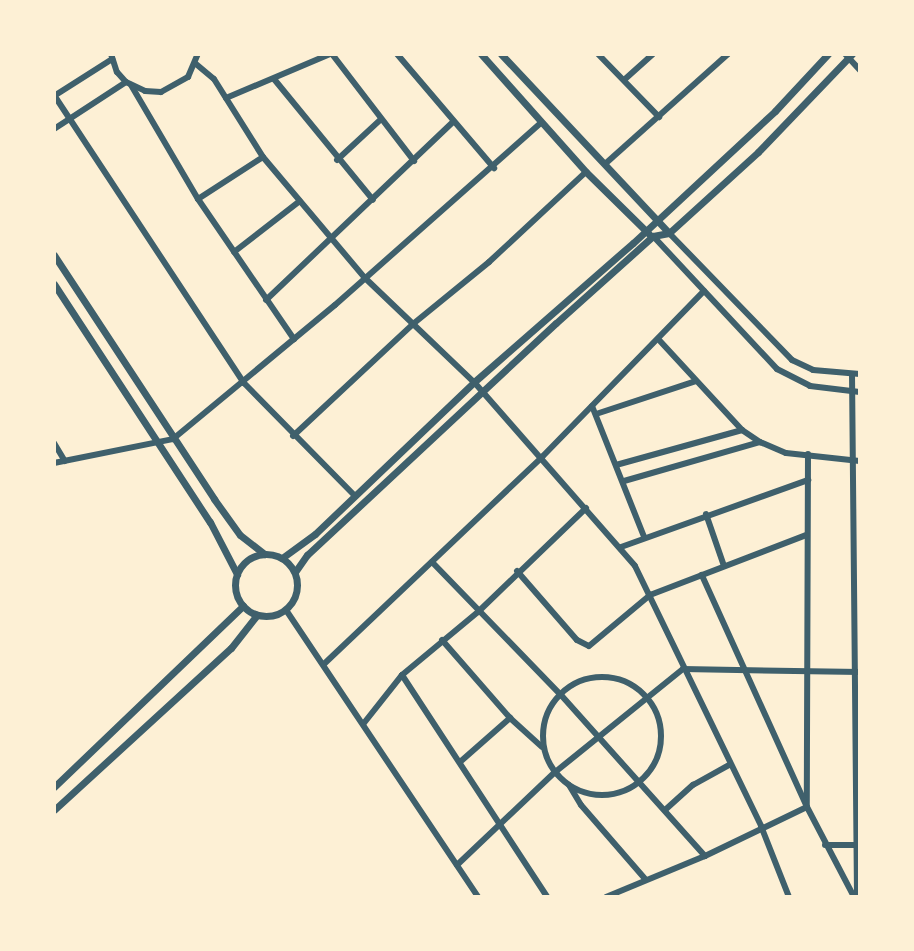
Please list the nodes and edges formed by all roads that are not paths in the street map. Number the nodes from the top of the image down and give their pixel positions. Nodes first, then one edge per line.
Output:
1 (198, 54) edge
2 (331, 54) edge
3 (397, 54) edge
4 (481, 54) edge
5 (501, 54) edge
6 (598, 54) edge
7 (653, 54) edge
8 (728, 54) edge
9 (828, 54) edge
10 (849, 55) edge
11 (111, 56) edge
12 (196, 64) junction
13 (860, 70) edge
14 (274, 79) junction
15 (624, 80) junction
16 (129, 84) junction
17 (54, 96) edge
18 (226, 98) junction
19 (659, 117) junction
20 (71, 118) junction
21 (380, 120) junction
22 (453, 123) junction
23 (541, 123) junction
24 (54, 129) edge
25 (263, 157) junction
26 (337, 160) junction
27 (414, 161) junction
28 (605, 164) junction
29 (494, 168) junction
30 (586, 172) junction
31 (198, 199) junction
32 (373, 200) junction
33 (300, 201) junction
34 (657, 220) junction
35 (669, 233) junction
36 (649, 234) junction
37 (331, 239) junction
38 (234, 252) junction
39 (54, 255) edge
40 (365, 278) junction
41 (54, 284) edge
42 (704, 291) junction
43 (266, 300) junction
44 (413, 324) junction
45 (294, 339) junction
46 (660, 341) junction
47 (784, 354) junction
48 (772, 364) junction
49 (852, 374) junction
50 (860, 374) edge
51 (696, 381) junction
52 (474, 382) junction
53 (244, 383) junction
54 (856, 392) edge
55 (483, 393) junction
56 (592, 406) junction
57 (596, 414) junction
58 (742, 430) junction
59 (293, 436) junction
60 (173, 439) junction
61 (54, 442) edge
62 (159, 442) junction
63 (760, 442) junction
64 (679, 447) junction
65 (808, 454) junction
66 (542, 457) junction
67 (65, 460) junction
68 (683, 461) junction
69 (857, 461) edge
70 (54, 463) edge
71 (616, 465) junction
72 (808, 480) junction
73 (624, 481) junction
74 (353, 494) junction
75 (586, 508) junction
76 (706, 514) junction
77 (856, 524) edge
78 (806, 535) junction
79 (644, 537) junction
80 (621, 547) junction
81 (264, 554) junction
82 (282, 558) junction
83 (432, 562) junction
84 (724, 566) junction
85 (517, 571) junction
86 (295, 572) junction
87 (237, 574) junction
88 (702, 575) junction
89 (650, 594) junction
90 (243, 606) junction
91 (286, 610) junction
92 (478, 612) junction
93 (257, 615) junction
94 (442, 640) junction
95 (324, 664) junction
96 (683, 669) junction
97 (744, 671) junction
98 (806, 671) junction
99 (857, 672) edge
100 (402, 675) junction
101 (561, 695) junction
102 (648, 698) junction
103 (510, 718) junction
104 (364, 723) junction
105 (598, 736) junction
106 (542, 747) junction
107 (460, 762) junction
108 (729, 765) junction
109 (554, 773) junction
110 (640, 781) junction
111 (568, 785) junction
112 (54, 787) edge
113 (807, 807) junction
114 (54, 810) edge
115 (665, 810) junction
116 (501, 823) junction
117 (761, 826) junction
118 (825, 845) junction
119 (858, 845) edge
120 (705, 856) junction
121 (457, 865) junction
122 (645, 879) junction
123 (478, 897) edge
124 (548, 897) edge
125 (606, 897) edge
126 (789, 897) edge
127 (855, 897) edge

1 - 12 street
2 - 14 street
2 - 21 street
3 - 22 street
4 - 23 street
5 - 28 street
6 - 15 street
7 - 15 street
8 - 19 street
9 - 34 street
10 - 13 street
10 - 35 street
11 - 16 street
11 - 17 street
12 - 16 street
12 - 18 street
14 - 18 street
14 - 26 street
15 - 19 street
16 - 20 street
16 - 31 street
17 - 20 street
18 - 25 street
19 - 28 street
20 - 24 street
20 - 53 street
21 - 26 street
21 - 27 street
22 - 27 street
22 - 29 street
23 - 29 street
23 - 30 street
25 - 31 street
25 - 33 street
26 - 32 street
27 - 32 street
28 - 34 street
29 - 40 street
30 - 36 street
30 - 44 street
31 - 38 street
32 - 37 street
33 - 37 street
33 - 38 street
34 - 35 street
34 - 36 street
35 - 36 street
35 - 47 street
36 - 42 street
36 - 52 street
36 - 55 street
37 - 40 street
37 - 43 street
38 - 43 street
39 - 60 street
40 - 44 street
40 - 45 street
41 - 62 street
42 - 46 street
42 - 48 street
43 - 45 street
44 - 52 street
44 - 59 street
45 - 53 street
46 - 51 street
46 - 56 street
47 - 48 street
47 - 49 street
48 - 54 street
49 - 50 street
49 - 54 street
51 - 57 street
51 - 58 street
52 - 55 street
52 - 74 street
53 - 59 street
53 - 60 street
54 - 69 street
55 - 66 street
55 - 86 street
56 - 57 street
56 - 66 street
57 - 71 street
58 - 63 street
58 - 64 street
59 - 74 street
60 - 62 street
60 - 81 street
61 - 67 street
62 - 67 street
62 - 87 street
63 - 65 street
63 - 68 street
64 - 68 street
64 - 71 street
65 - 69 street
65 - 72 street
66 - 75 street
66 - 83 street
67 - 70 street
68 - 73 street
69 - 77 street
71 - 73 street
72 - 76 street
72 - 78 street
73 - 79 street
74 - 82 street
75 - 80 street
75 - 85 street
76 - 79 street
76 - 84 street
77 - 99 street
78 - 84 street
78 - 98 street
79 - 80 street
80 - 89 street
81 - 82 street
81 - 87 street
82 - 86 street
83 - 92 street
83 - 95 street
84 - 88 street
85 - 89 street
85 - 92 street
86 - 91 street
87 - 90 street
88 - 89 street
88 - 97 street
89 - 96 street
90 - 93 street
90 - 112 street
91 - 93 street
91 - 95 street
92 - 94 street
92 - 101 street
93 - 114 street
94 - 100 street
94 - 103 street
95 - 104 street
96 - 97 street
96 - 102 street
96 - 108 street
97 - 98 street
97 - 113 street
98 - 99 street
98 - 113 street
99 - 119 street
100 - 104 street
100 - 107 street
101 - 102 street
101 - 105 street
101 - 106 street
102 - 105 street
102 - 110 street
103 - 106 street
103 - 107 street
104 - 121 street
105 - 109 street
105 - 110 street
106 - 109 street
107 - 116 street
108 - 115 street
108 - 117 street
109 - 111 street
109 - 116 street
110 - 111 street
110 - 115 street
111 - 122 street
113 - 117 street
113 - 118 street
115 - 120 street
116 - 121 street
116 - 124 street
117 - 120 street
117 - 126 street
118 - 119 street
118 - 127 street
119 - 127 street
120 - 122 street
121 - 123 street
122 - 125 street

